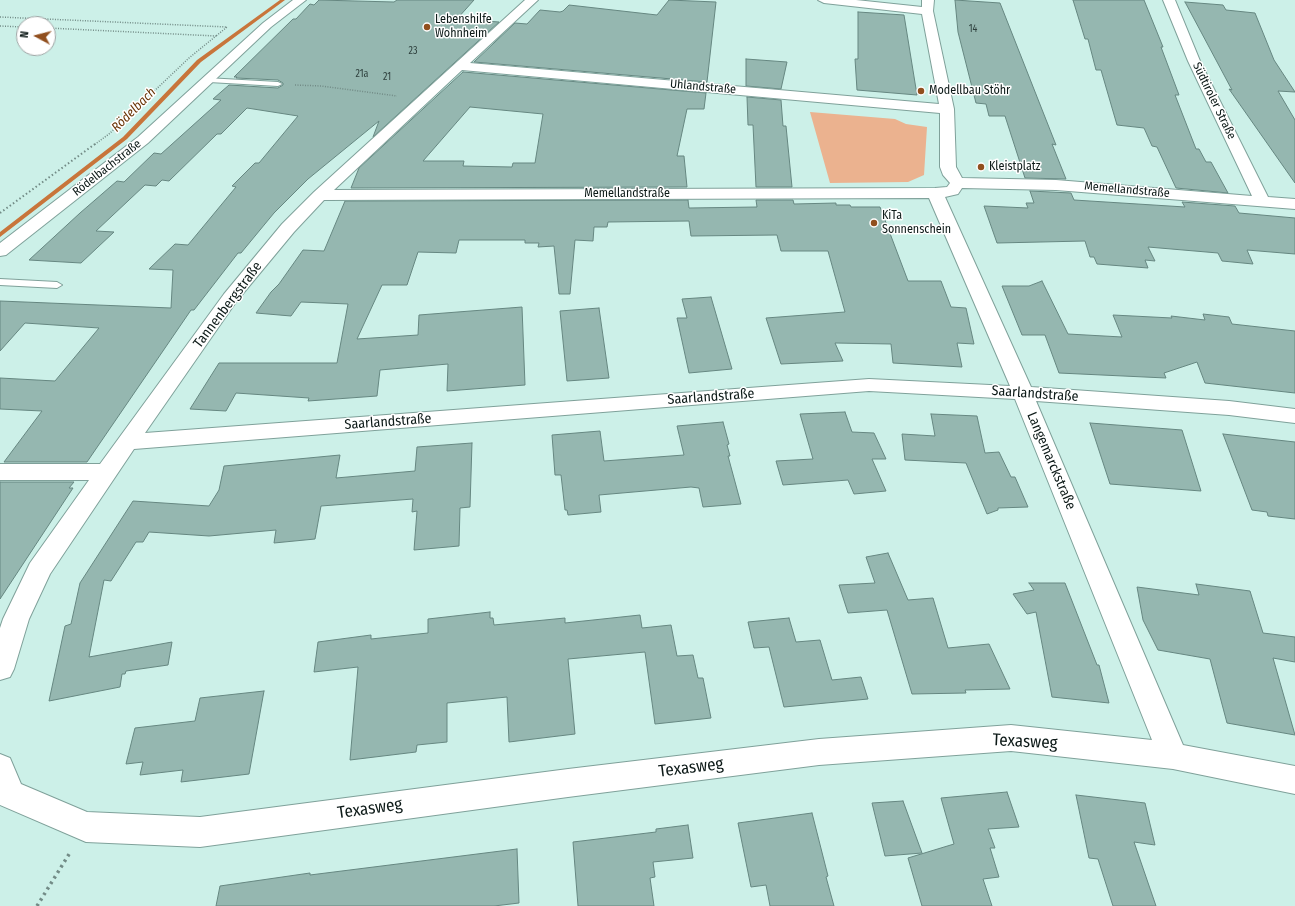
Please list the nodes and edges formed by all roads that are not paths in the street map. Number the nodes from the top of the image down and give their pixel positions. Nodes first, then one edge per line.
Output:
1 (300, 0) edge
2 (532, 0) edge
3 (824, 0) edge
4 (1169, 0) edge
5 (927, 5) edge
6 (459, 66) junction
7 (209, 80) junction
8 (278, 84) road end
9 (947, 109) junction
10 (958, 183) junction
11 (935, 193) junction
12 (320, 196) junction
13 (1262, 201) junction
14 (1295, 204) edge
15 (0, 250) edge
16 (0, 282) edge
17 (57, 285) dead end
18 (1023, 393) junction
19 (1295, 416) edge
20 (128, 442) junction
21 (0, 472) edge
22 (106, 472) junction
23 (0, 669) edge
24 (1173, 756) junction
25 (0, 768) edge
26 (1295, 780) edge

1 - 7 street, Rödelbachstraße
2 - 6 street, Tannenbergstraße
3 - 5 street
4 - 13 street, Südtiroler Straße
5 - 9 street
6 - 9 street, Uhlandstraße
6 - 12 street, Tannenbergstraße
7 - 8 lane
7 - 15 street, Rödelbachstraße
9 - 10 street
10 - 11 street
10 - 13 street, Memellandstraße
11 - 12 street, Memellandstraße
11 - 18 street, Langemarckstraße
12 - 20 street, Tannenbergstraße
13 - 14 street, Memellandstraße
16 - 17 lane
18 - 19 street, Saarlandstraße
18 - 20 street, Saarlandstraße
18 - 24 street, Langemarckstraße
20 - 22 street, Tannenbergstraße
21 - 22 street
22 - 23 street, Tannenbergstraße
24 - 25 street, Texasweg
24 - 26 street, Texasweg

